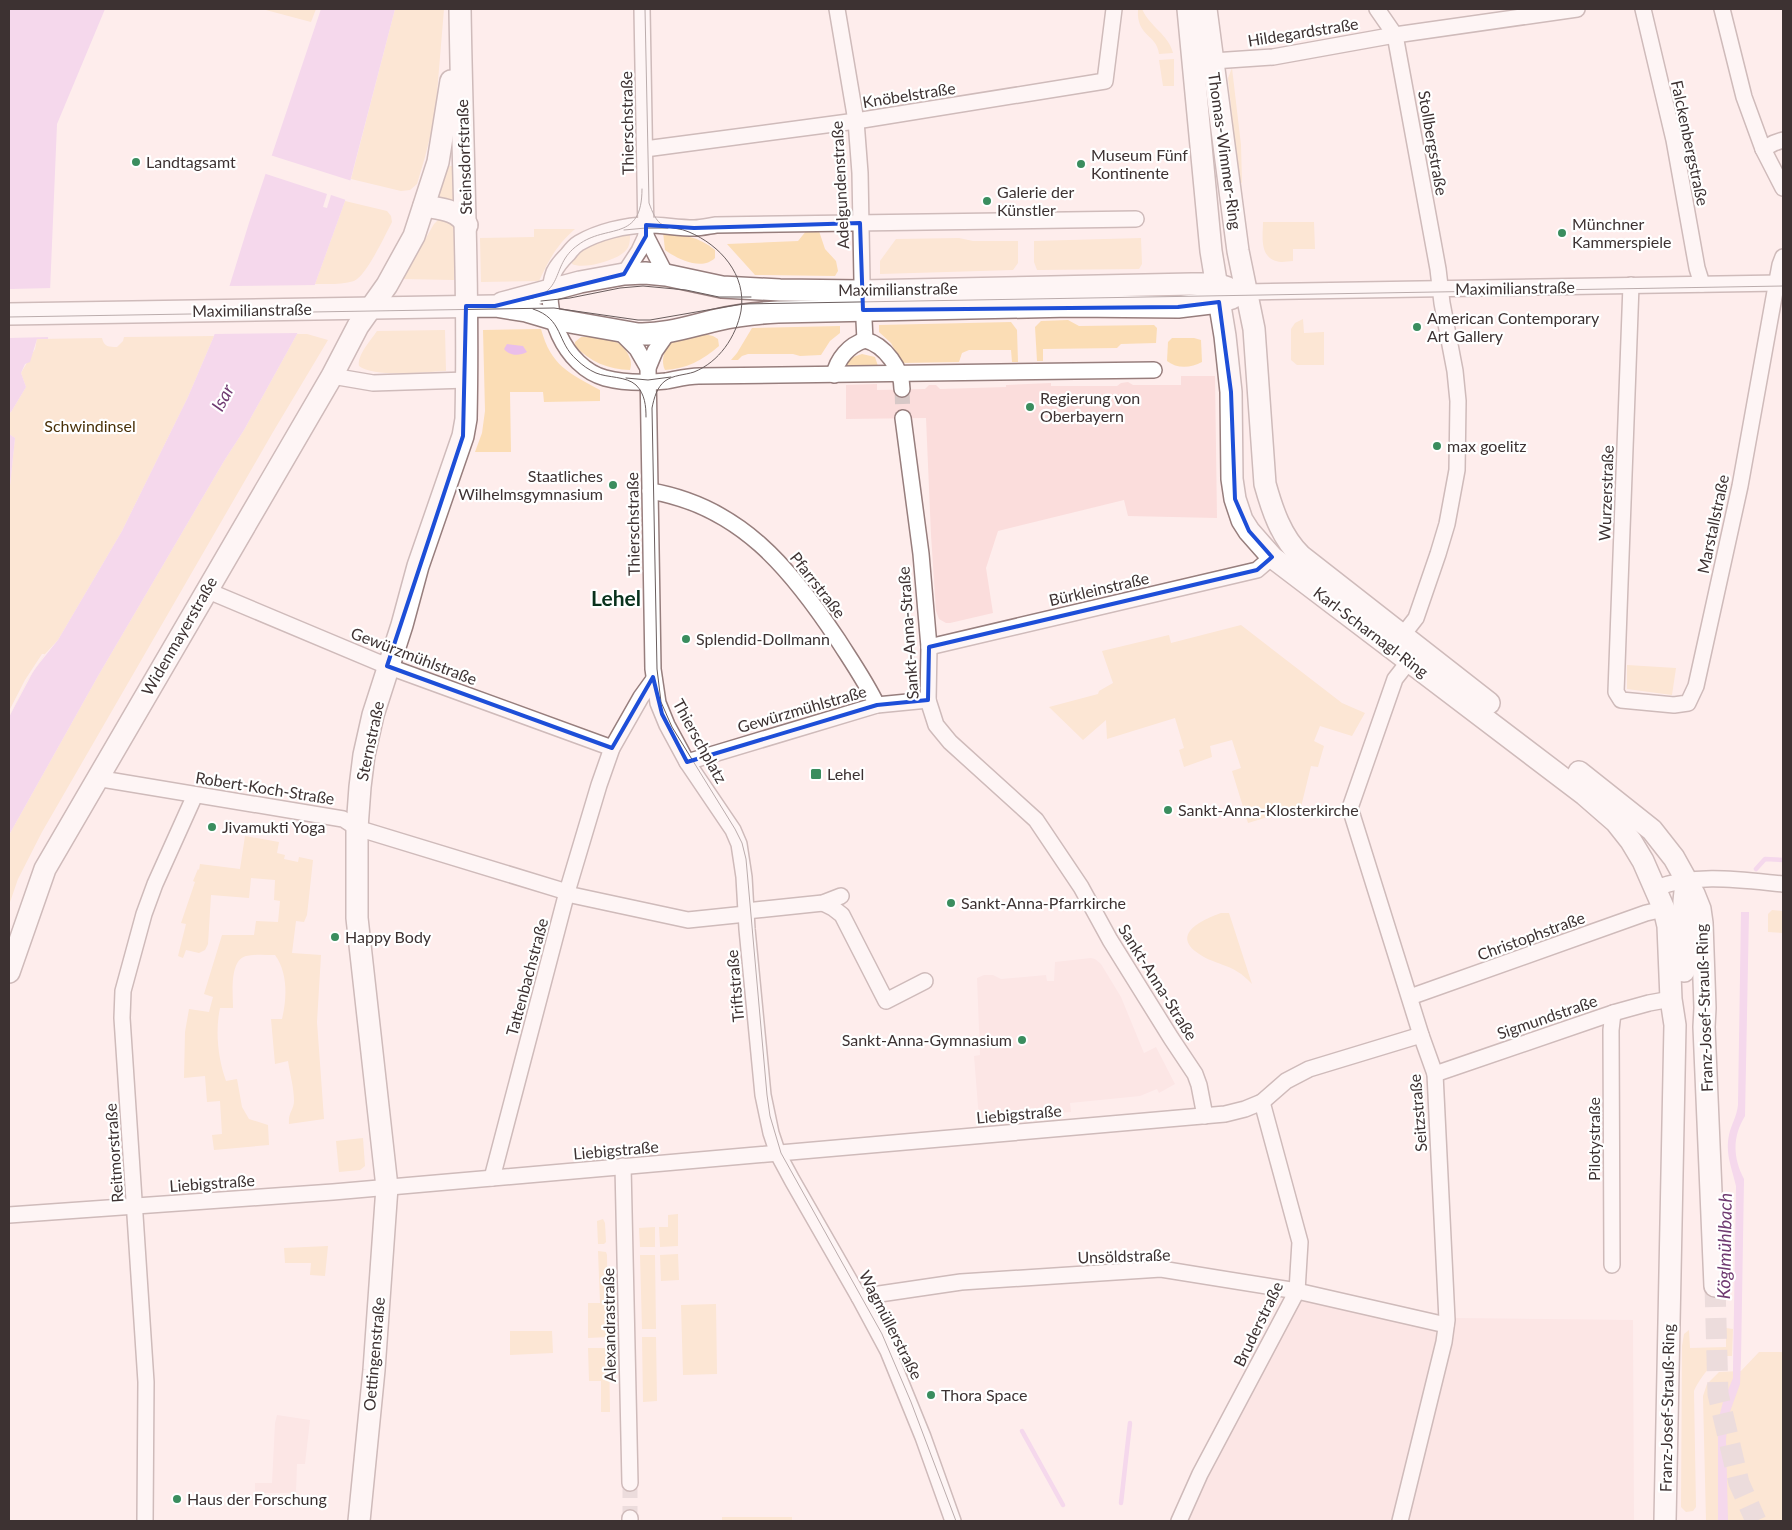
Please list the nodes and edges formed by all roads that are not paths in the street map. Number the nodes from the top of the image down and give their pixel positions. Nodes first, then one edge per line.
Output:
1 (460, 9) edge
2 (642, 9) edge
3 (837, 9) edge
4 (1114, 9) edge
5 (1188, 9) edge
6 (1206, 9) edge
7 (1377, 9) edge
8 (1576, 9) edge
9 (1643, 9) edge
10 (1722, 9) edge
11 (1556, 10) edge
12 (1395, 35) junction
13 (1213, 62) junction
14 (856, 121) junction
15 (1783, 140) edge
16 (645, 149) junction
17 (1202, 149) junction
18 (1763, 149) junction
19 (1226, 155) junction
20 (1783, 188) edge
21 (424, 206) junction
22 (1136, 219) dead end
23 (860, 224) junction
24 (467, 225) junction
25 (646, 230) junction
26 (1783, 257) edge
27 (624, 274) junction
28 (666, 275) junction
29 (1780, 283) edge
30 (1702, 284) junction
31 (1631, 285) junction
32 (743, 288) junction
33 (1440, 289) junction
34 (551, 291) junction
35 (1246, 292) junction
36 (1218, 293) junction
37 (863, 300) junction
38 (466, 306) junction
39 (494, 306) junction
40 (370, 308) junction
41 (9, 314) edge
42 (742, 315) junction
43 (553, 319) junction
44 (619, 331) junction
45 (669, 332) junction
46 (865, 340) junction
47 (1154, 370) dead end
48 (899, 374) junction
49 (648, 375) junction
50 (834, 375) junction
51 (332, 376) junction
52 (467, 380) junction
53 (902, 389) tunnel mouth
54 (903, 418) tunnel mouth
55 (650, 491) junction
56 (1270, 504) junction
57 (1242, 520) junction
58 (1272, 557) junction
59 (206, 590) junction
60 (1402, 636) junction
61 (929, 647) junction
62 (1408, 661) junction
63 (388, 666) junction
64 (654, 679) junction
65 (928, 700) junction
66 (1621, 700) joint
67 (877, 705) junction
68 (612, 748) junction
69 (687, 762) junction
70 (96, 778) junction
71 (195, 795) junction
72 (724, 817) joint
73 (357, 828) junction
74 (1687, 879) junction
75 (1783, 884) edge
76 (1656, 888) junction
77 (567, 893) junction
78 (841, 896) dead end
79 (823, 903) junction
80 (1664, 910) junction
81 (746, 912) junction
82 (9, 972) edge
83 (925, 981) dead end
84 (1410, 997) junction
85 (1671, 1000) junction
86 (1614, 1012) junction
87 (1675, 1025) junction
88 (1421, 1036) junction
89 (1436, 1074) junction
90 (1262, 1102) junction
91 (1205, 1116) junction
92 (778, 1154) junction
93 (623, 1166) junction
94 (492, 1178) junction
95 (387, 1187) junction
96 (135, 1206) junction
97 (9, 1215) edge
98 (1612, 1265) dead end
99 (1715, 1286) tunnel mouth
100 (1297, 1291) junction
101 (859, 1297) junction
102 (1446, 1325) junction
103 (630, 1483) tunnel mouth
104 (145, 1521) edge
105 (359, 1521) edge
106 (953, 1521) edge
107 (1179, 1521) edge
108 (1400, 1521) edge
109 (1665, 1521) edge

1 - 21 main road, Steinsdorfstraße
1 - 24 main road, Steinsdorfstraße
2 - 16 street, Thierschstraße
3 - 14 street, Adelgundenstraße
4 - 14 street, Knöbelstraße
5 - 17 main road, Thomas-Wimmer-Ring
6 - 13 main road, Thomas-Wimmer-Ring
7 - 12 street, Stollbergstraße
8 - 11 street, Hildegardstraße
9 - 30 street, Falckenbergstraße
10 - 18 street
11 - 12 street, Hildegardstraße
12 - 13 street, Hildegardstraße
12 - 33 street, Stollbergstraße
13 - 19 main road, Thomas-Wimmer-Ring
14 - 16 street, Knöbelstraße
14 - 23 street, Adelgundenstraße
15 - 18 street
16 - 25 street, Thierschstraße
17 - 19 main road
17 - 36 main road, Thomas-Wimmer-Ring
18 - 20 street
19 - 35 main road, Thomas-Wimmer-Ring
21 - 24 main road
21 - 40 main road, Steinsdorfstraße
22 - 23 street
23 - 25 street
23 - 37 street, Adelgundenstraße
24 - 38 main road, Steinsdorfstraße
25 - 27 street, Thierschstraße
25 - 28 street, Thierschstraße
25 - 34 street
26 - 29 street
27 - 28 main road, Maximilianstraße
27 - 34 main road, Maximilianstraße
28 - 32 main road, Maximilianstraße
29 - 30 street, Maximilianstraße
29 - 66 street, Marstallstraße
30 - 31 street, Maximilianstraße
31 - 33 street, Maximilianstraße
31 - 66 street, Wurzerstraße
32 - 37 main road, Maximilianstraße
32 - 42 street
33 - 35 street, Maximilianstraße
33 - 60 street, Stollbergstraße
34 - 39 main road, Maximilianstraße
34 - 43 street
35 - 36 main road, Maximilianstraße
35 - 56 main road, Karl-Scharnagl-Ring
36 - 37 main road, Maximilianstraße
36 - 57 main road, Karl-Scharnagl-Ring
37 - 42 main road, Maximilianstraße
37 - 46 street
38 - 39 main road, Maximilianstraße
38 - 40 main road, Maximilianstraße
38 - 52 main road, Sternstraße
39 - 43 main road, Maximilianstraße
40 - 41 main road, Maximilianstraße
40 - 51 main road, Widenmayerstraße
42 - 45 main road, Maximilianstraße
43 - 44 main road, Maximilianstraße
43 - 49 street
44 - 45 main road, Maximilianstraße
44 - 49 street
45 - 49 street, Thierschstraße
46 - 48 street
46 - 50 street
47 - 48 street
48 - 50 street
48 - 53 street
49 - 50 street
49 - 55 street, Thierschstraße
51 - 52 street
51 - 59 main road, Widenmayerstraße
52 - 63 main road, Sternstraße
54 - 61 street, Sankt-Anna-Straße
55 - 64 street, Thierschstraße
55 - 67 street, Pfarrstraße
56 - 57 main road
56 - 60 main road, Karl-Scharnagl-Ring
57 - 58 main road, Karl-Scharnagl-Ring
58 - 61 street, Bürkleinstraße
58 - 62 main road, Karl-Scharnagl-Ring
59 - 63 street, Gewürzmühlstraße
59 - 70 main road, Widenmayerstraße
60 - 74 main road, Karl-Scharnagl-Ring
61 - 65 street, Sankt-Anna-Straße
62 - 76 main road, Karl-Scharnagl-Ring
62 - 84 street, Seitzstraße
63 - 68 street, Gewürzmühlstraße
63 - 73 main road, Sternstraße
64 - 68 street
64 - 69 street, Thierschplatz
65 - 67 street, Gewürzmühlstraße
65 - 91 street, Sankt-Anna-Straße
67 - 69 street, Gewürzmühlstraße
68 - 77 street, Tattenbachstraße
69 - 72 street, Thierschplatz
70 - 71 street, Robert-Koch-Straße
70 - 82 main road, Widenmayerstraße
71 - 73 street, Robert-Koch-Straße
71 - 96 street, Reitmorstraße
72 - 81 street, Triftstraße
73 - 77 street, Robert-Koch-Straße
73 - 95 main road, Sternstraße
74 - 75 street
74 - 76 street
74 - 87 main road, Franz-Josef-Strauß-Ring
74 - 99 main road, Franz-Josef-Strauß-Ring
76 - 80 main road, Karl-Scharnagl-Ring
77 - 81 street, Robert-Koch-Straße
77 - 94 street, Tattenbachstraße
78 - 79 street, Robert-Koch-Straße
79 - 81 street, Robert-Koch-Straße
79 - 83 street
80 - 84 street, Christophstraße
80 - 85 main road, Franz-Josef-Strauß-Ring
81 - 92 street, Triftstraße
84 - 88 street, Seitzstraße
85 - 86 street, Sigmundstraße
85 - 87 main road, Franz-Josef-Strauß-Ring
86 - 89 street, Sigmundstraße
86 - 98 street, Pilotystraße
87 - 109 main road, Franz-Josef-Strauß-Ring
88 - 89 street, Seitzstraße
88 - 90 street
89 - 102 street, Seitzstraße
90 - 91 street, Liebigstraße
90 - 100 street, Bruderstraße
91 - 92 street, Liebigstraße
92 - 93 street, Liebigstraße
92 - 101 street, Wagmüllerstraße
93 - 94 street, Liebigstraße
93 - 103 street, Alexandrastraße
94 - 95 street, Liebigstraße
95 - 96 street, Liebigstraße
95 - 105 main road, Oettingenstraße
96 - 97 street, Liebigstraße
96 - 104 street, Reitmorstraße
100 - 101 street, Unsöldstraße
100 - 102 street, Unsöldstraße
100 - 107 street, Bruderstraße
101 - 106 street, Wagmüllerstraße
102 - 108 street, Seitzstraße

